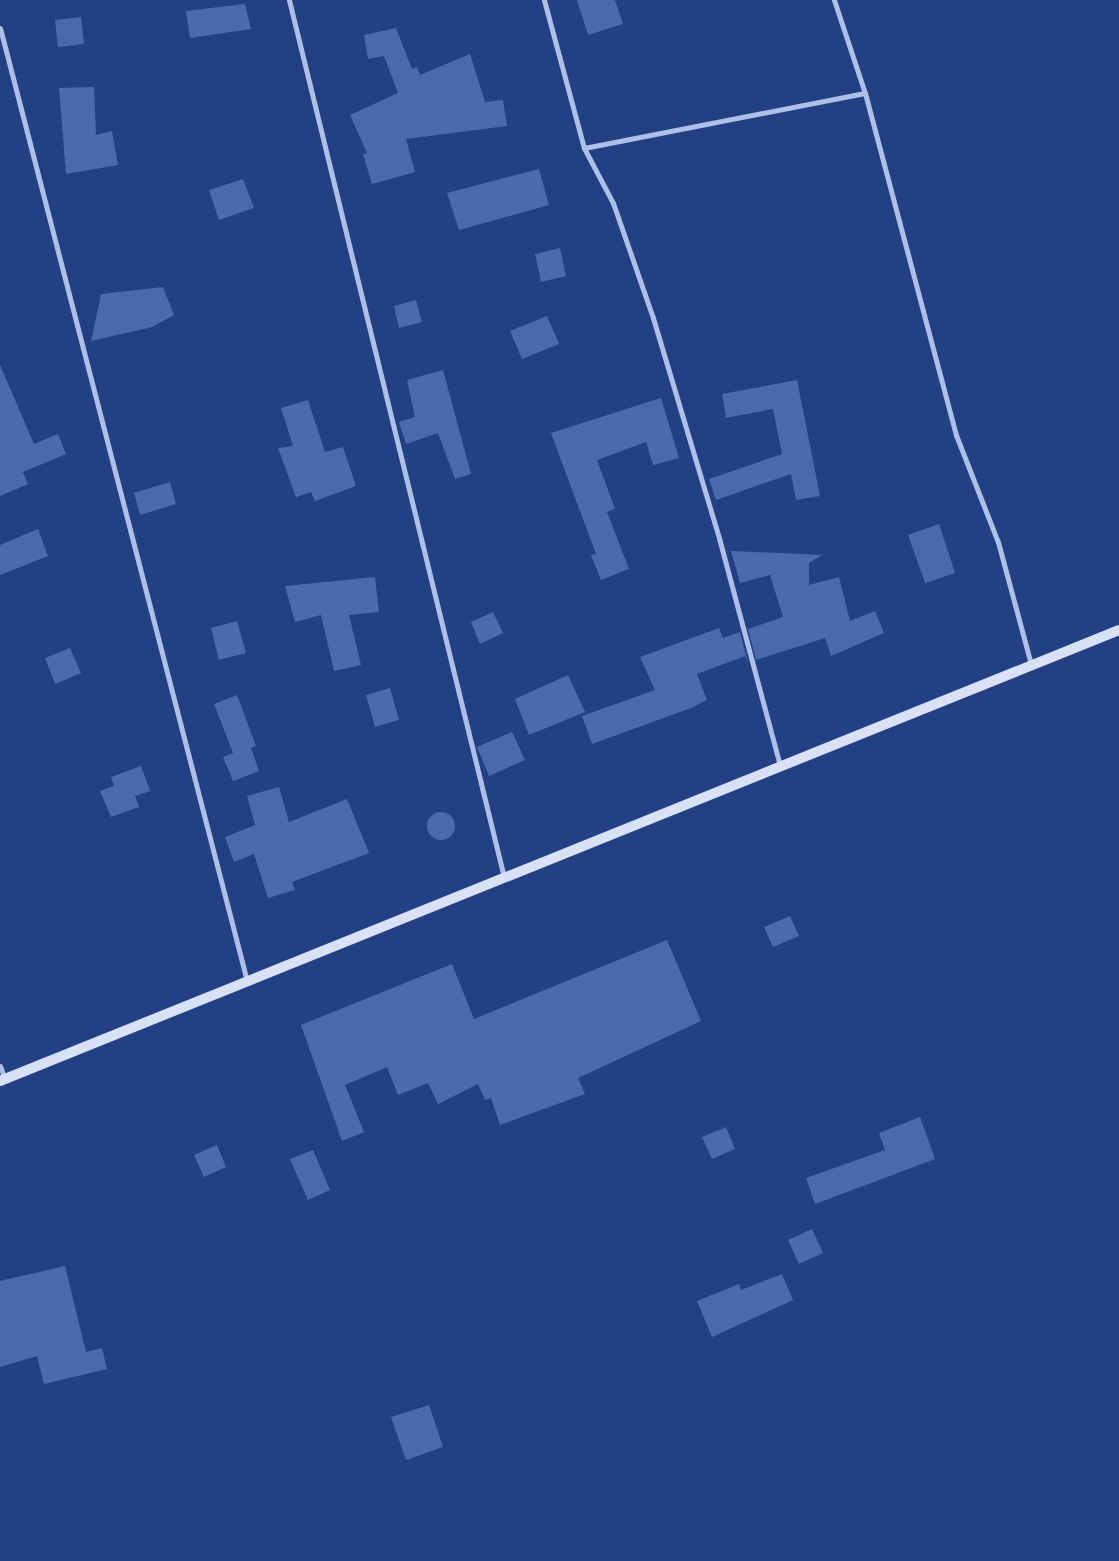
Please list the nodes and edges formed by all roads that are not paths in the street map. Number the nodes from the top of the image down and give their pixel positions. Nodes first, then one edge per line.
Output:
1 (289, 0) edge
2 (544, 0) edge
3 (834, 0) edge
4 (0, 28) edge
5 (865, 93) junction
6 (584, 148) junction
7 (1119, 630) edge
8 (1031, 664) junction
9 (780, 765) junction
10 (504, 877) junction
11 (248, 981) junction
12 (0, 1066) edge
13 (2, 1080) edge

1 - 10 street
2 - 6 street
3 - 5 street
4 - 11 street
5 - 6 street
5 - 8 street
6 - 9 street
7 - 8 main road
8 - 9 main road
9 - 10 main road
10 - 11 main road
11 - 13 main road
12 - 13 street

